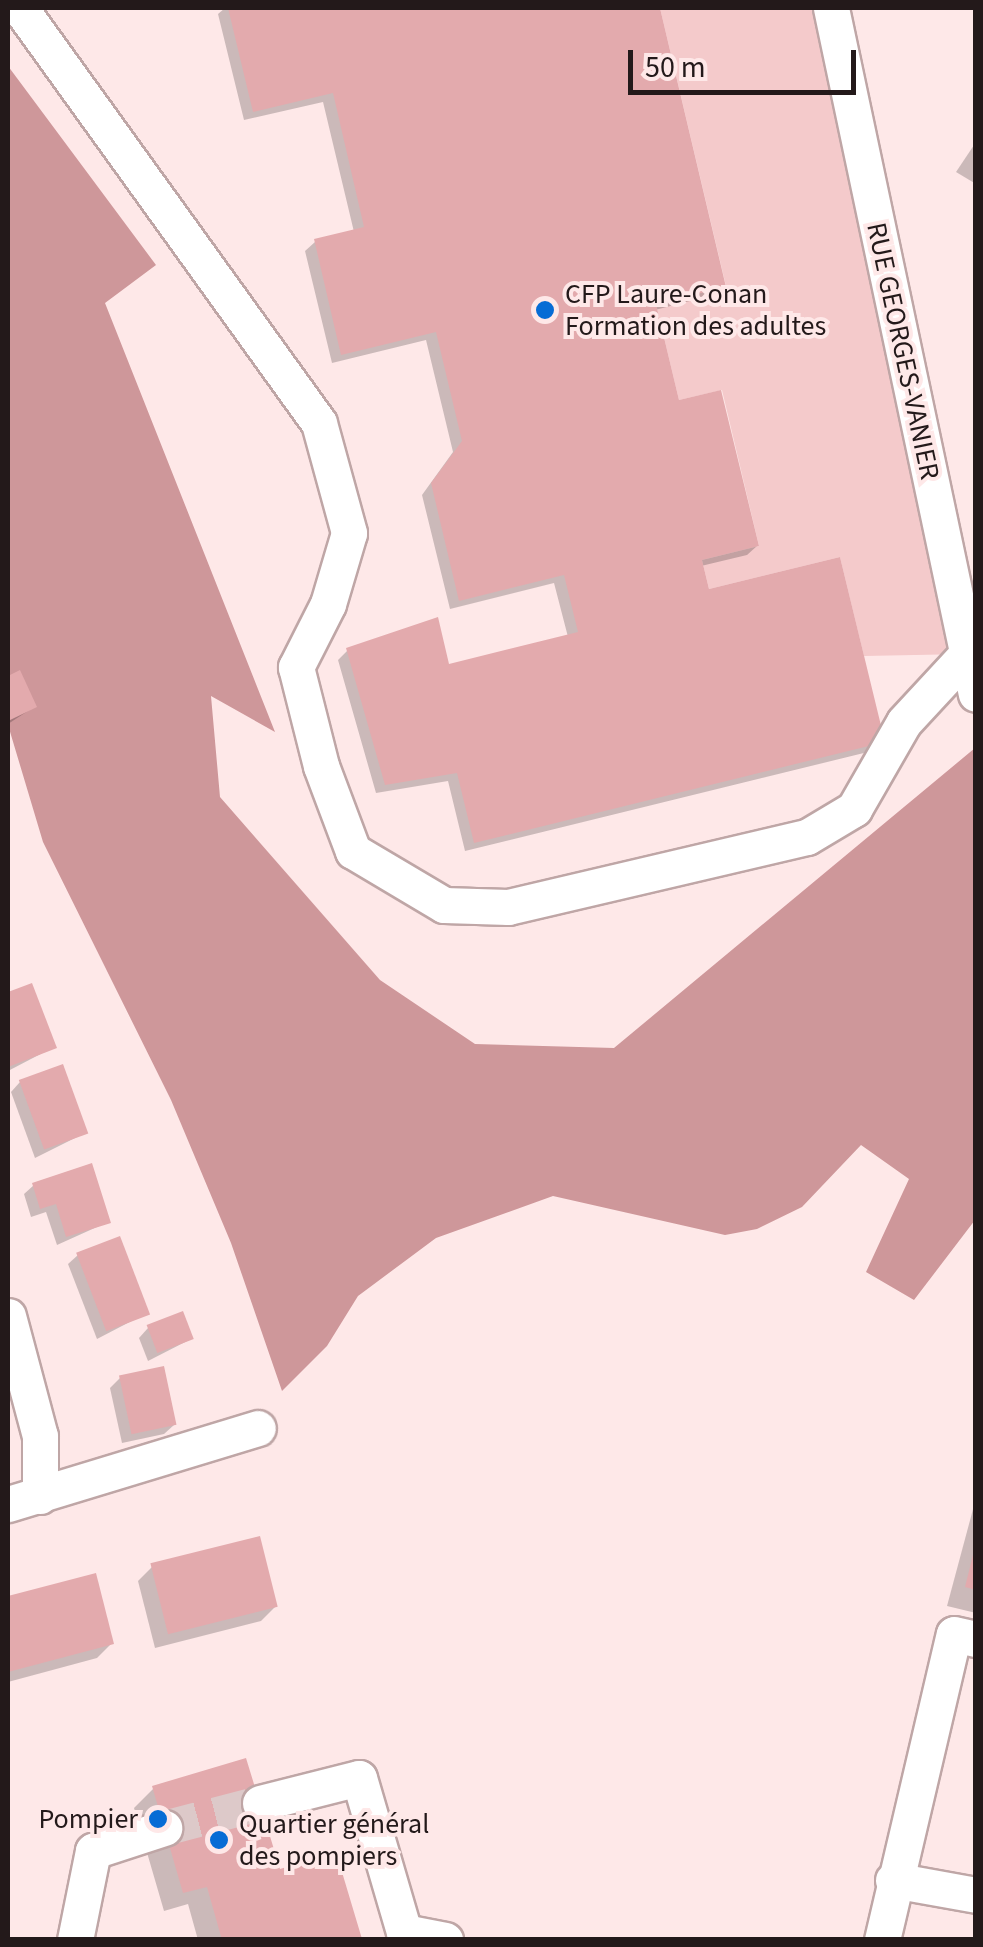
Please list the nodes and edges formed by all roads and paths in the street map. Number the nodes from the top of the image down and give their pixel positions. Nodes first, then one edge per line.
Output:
1 (20, 8) edge
2 (831, 8) edge
3 (967, 654) junction
4 (976, 694) edge
5 (8, 1316) edge
6 (258, 1428) dead end
7 (24, 1500) edge
8 (976, 1639) edge
9 (260, 1803) tunnel mouth
10 (164, 1828) tunnel mouth
11 (892, 1880) junction
12 (976, 1895) edge
13 (75, 1940) edge
14 (446, 1940) edge
15 (882, 1940) edge

1 - 3 street
2 - 3 street, RUE GEORGES-VANIER
3 - 4 street, RUE GEORGES-VANIER
5 - 7 street
6 - 7 street
8 - 11 street
9 - 14 street
10 - 13 street
11 - 12 street
11 - 15 street

